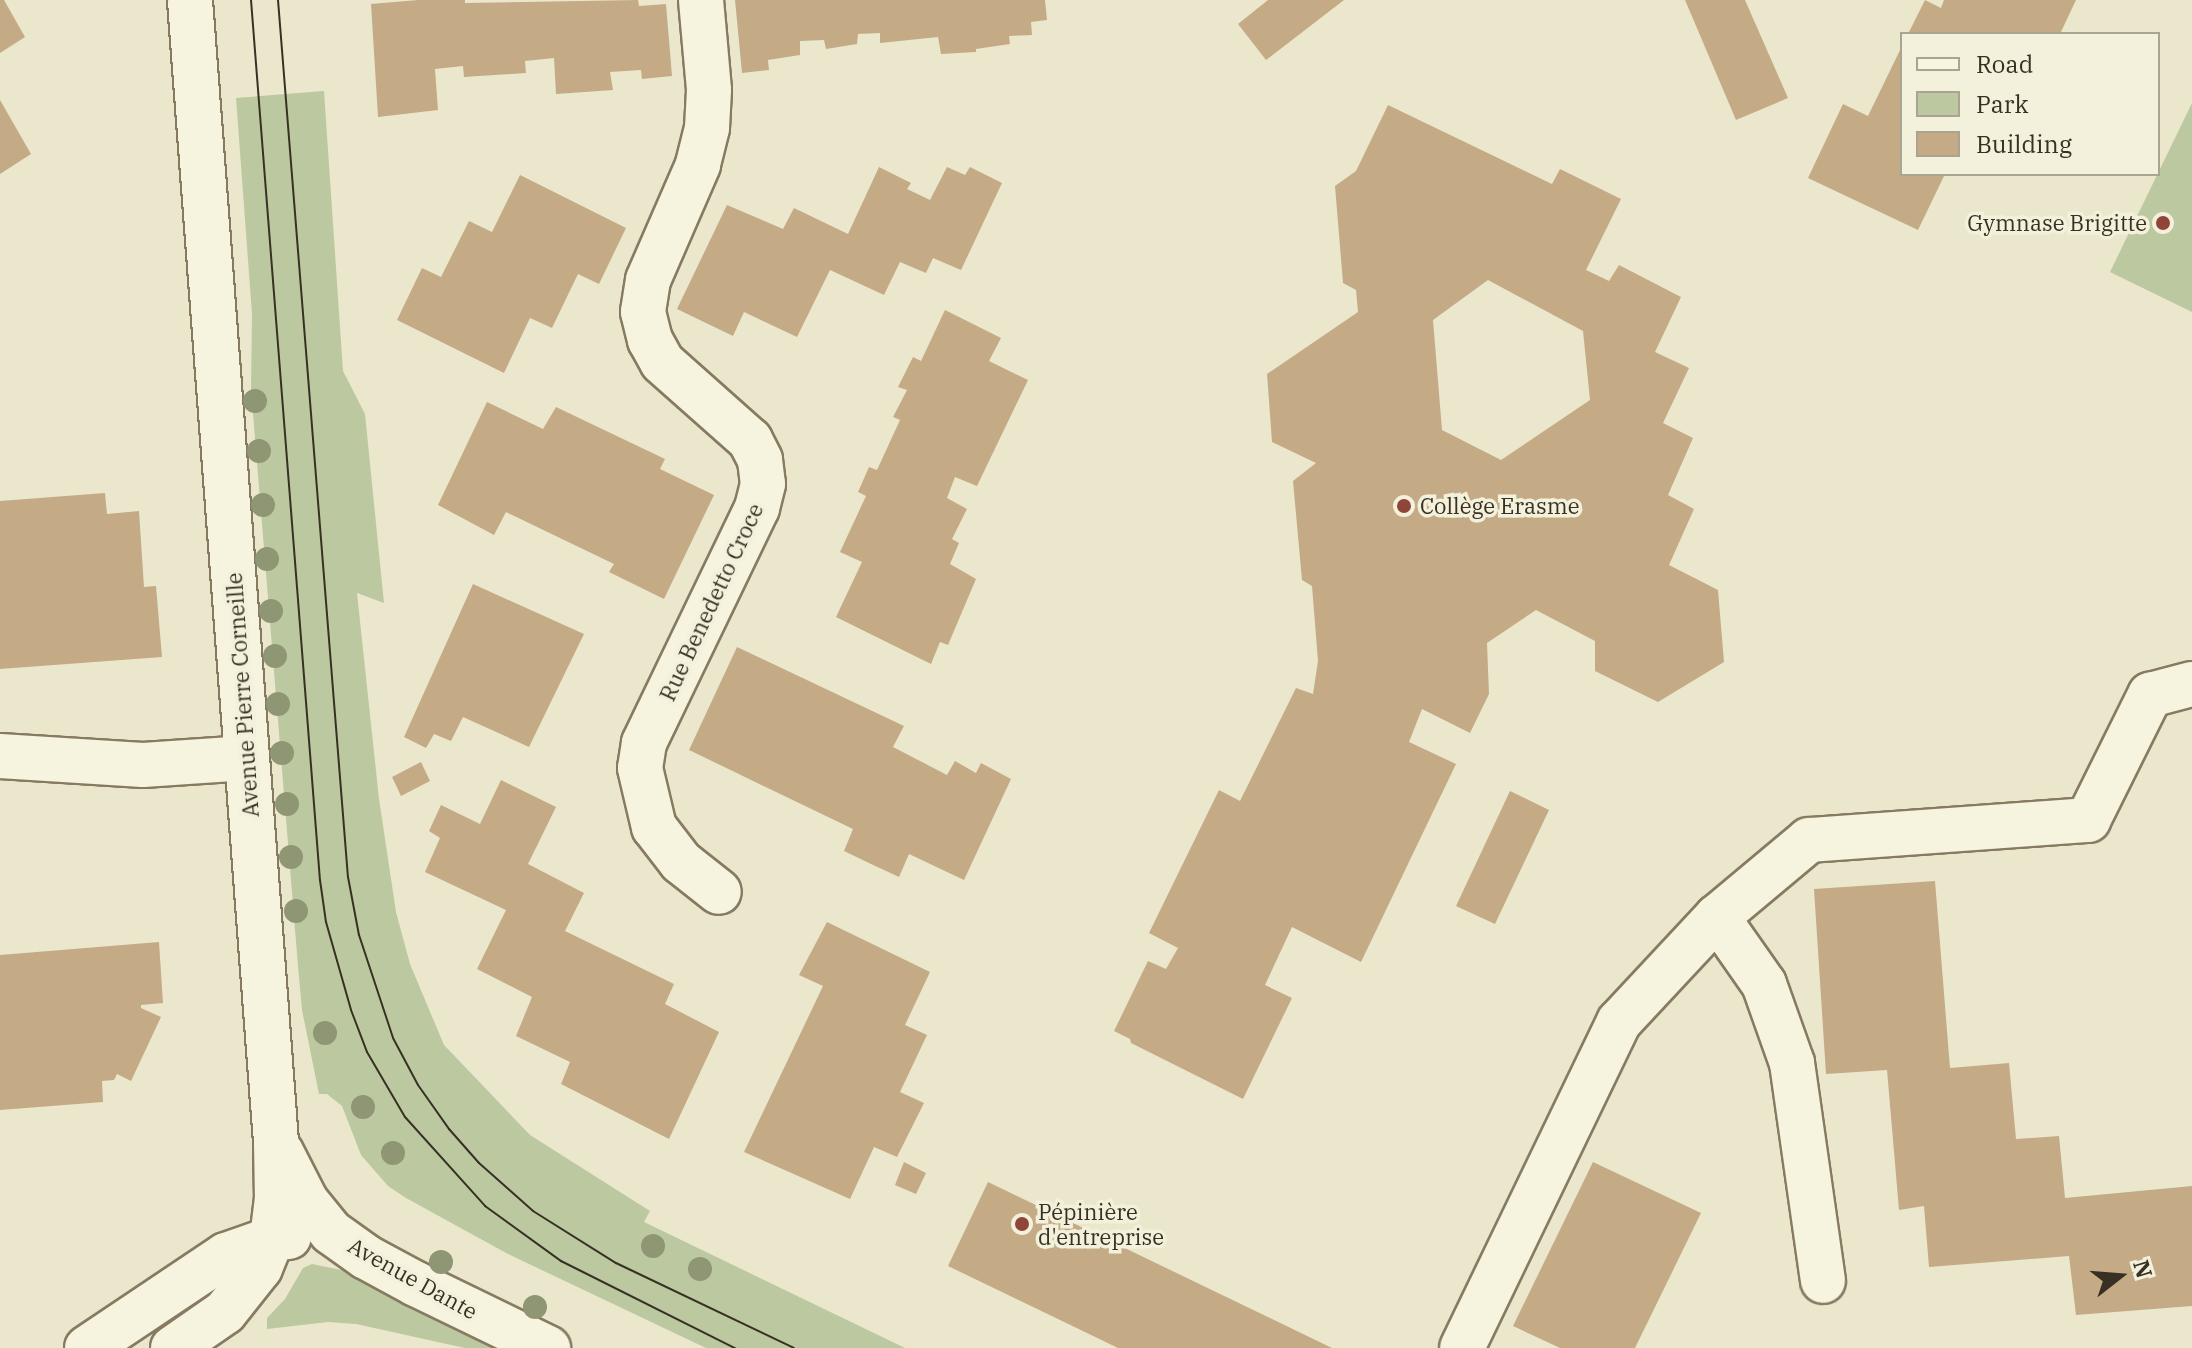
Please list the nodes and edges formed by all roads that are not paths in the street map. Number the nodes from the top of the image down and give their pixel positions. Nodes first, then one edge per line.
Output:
1 (190, 0) edge
2 (701, 0) edge
3 (2192, 684) edge
4 (0, 756) edge
5 (247, 758) junction
6 (719, 892) dead end
7 (1717, 917) junction
8 (276, 1142) junction
9 (331, 1232) junction
10 (272, 1239) junction
11 (1823, 1281) dead end
12 (87, 1348) edge
13 (173, 1348) edge
14 (548, 1348) edge
15 (1462, 1348) edge

1 - 5 street, Avenue Pierre Corneille
2 - 6 street, Rue Benedetto Croce
3 - 7 street
4 - 5 street
5 - 8 street, Avenue Pierre Corneille
7 - 11 street
7 - 15 street
8 - 9 street, Avenue Dante
8 - 10 street, Avenue Pierre Corneille
9 - 10 street
9 - 14 street, Avenue Dante
10 - 12 street
10 - 13 street, Avenue Pierre Corneille

